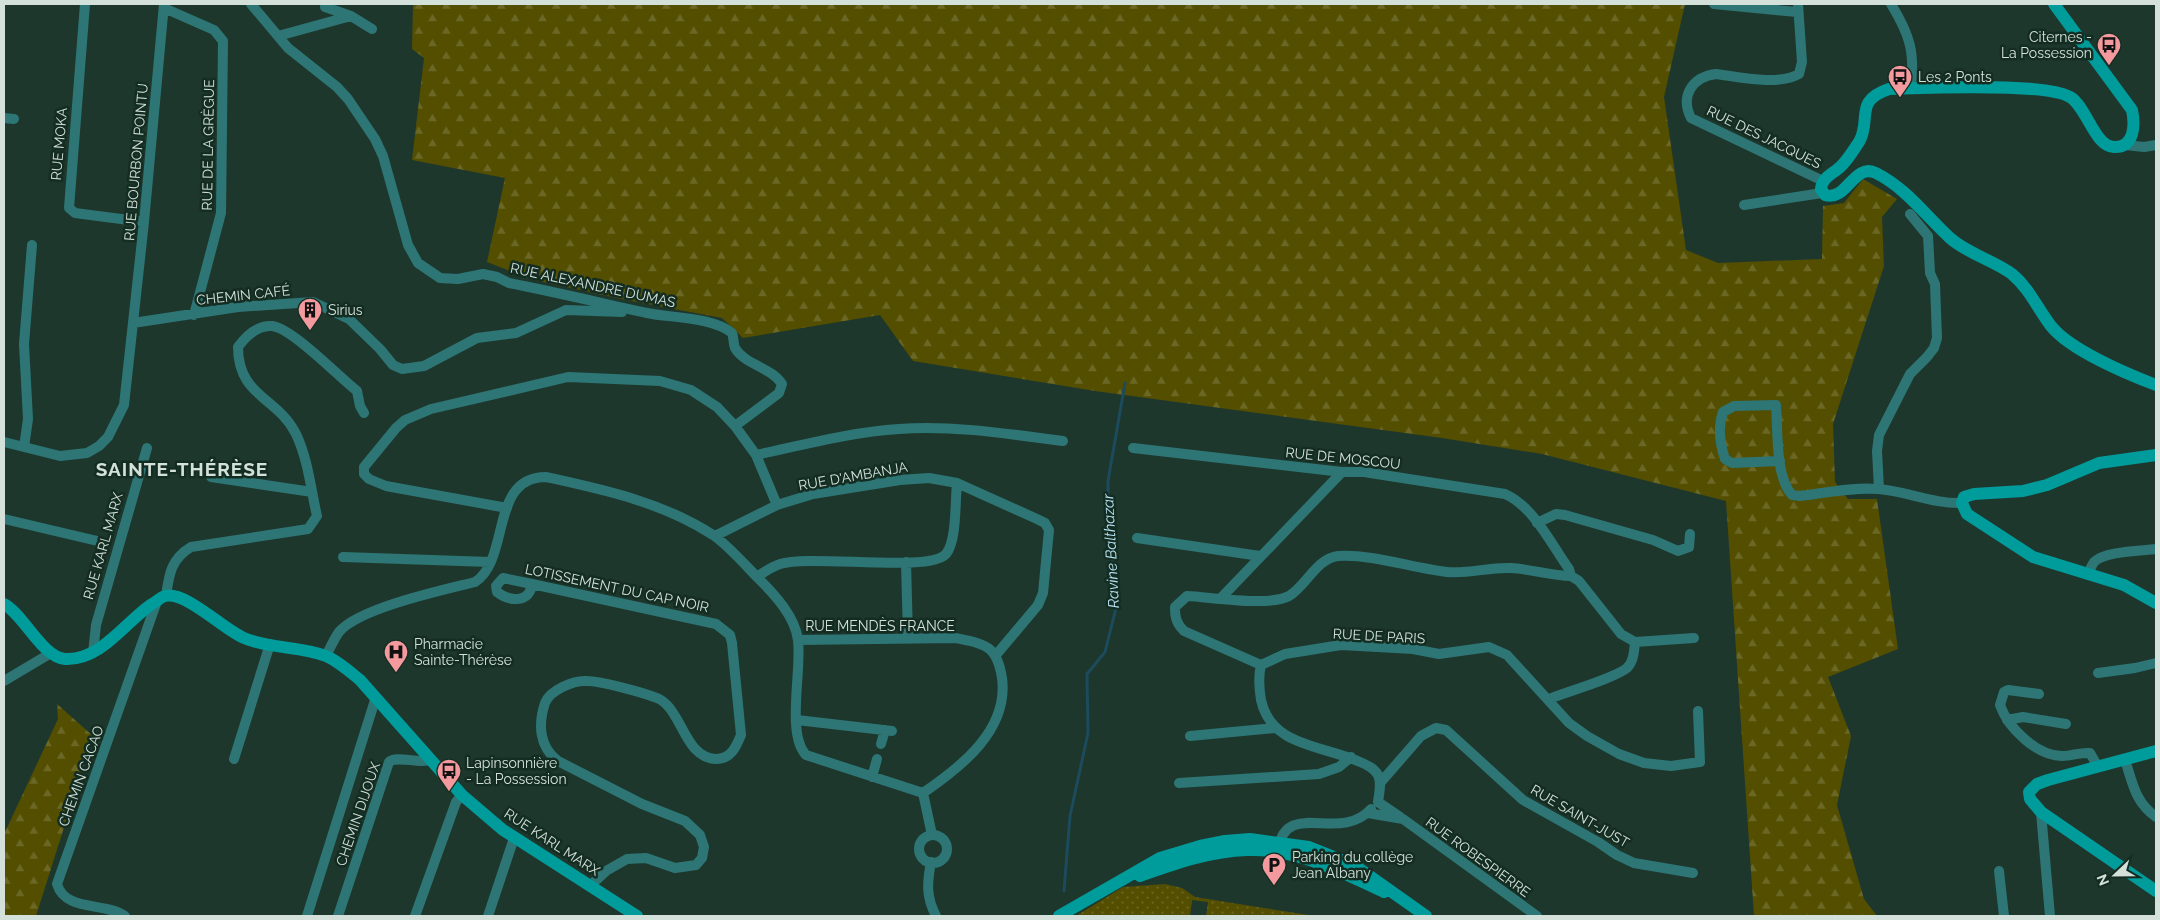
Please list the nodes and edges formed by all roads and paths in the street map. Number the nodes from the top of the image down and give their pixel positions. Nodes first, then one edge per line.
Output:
1 (85, 4) edge
2 (251, 4) edge
3 (1714, 4) edge
4 (1891, 4) edge
5 (2054, 4) edge
6 (164, 6) edge
7 (325, 7) dead end
8 (1798, 8) edge
9 (351, 16) junction
10 (372, 29) dead end
11 (278, 36) junction
12 (1911, 88) junction
13 (2125, 145) junction
14 (2156, 145) edge
15 (1823, 187) junction
16 (1744, 206) dead end
17 (1910, 214) dead end
18 (144, 222) junction
19 (32, 246) dead end
20 (649, 313) junction
21 (194, 315) junction
22 (134, 323) junction
23 (2156, 386) edge
24 (364, 412) dead end
25 (735, 426) junction
26 (1063, 441) dead end
27 (4, 442) edge
28 (24, 447) junction
29 (147, 448) dead end
30 (1133, 448) dead end
31 (2156, 454) edge
32 (756, 455) junction
33 (1780, 461) junction
34 (1342, 472) junction
35 (211, 476) dead end
36 (957, 483) junction
37 (1879, 489) junction
38 (312, 492) junction
39 (1962, 503) junction
40 (777, 505) junction
41 (508, 508) junction
42 (4, 519) edge
43 (1537, 523) junction
44 (1690, 534) dead end
45 (715, 536) junction
46 (1137, 538) dead end
47 (106, 542) dead end
48 (2156, 549) edge
49 (1260, 556) junction
50 (343, 557) dead end
51 (490, 562) junction
52 (906, 562) junction
53 (2088, 573) junction
54 (1571, 576) junction
55 (757, 577) junction
56 (532, 584) junction
57 (161, 599) junction
58 (1220, 599) junction
59 (2156, 603) edge
60 (4, 604) edge
61 (908, 638) junction
62 (1694, 638) dead end
63 (798, 640) junction
64 (1635, 642) junction
65 (270, 644) junction
66 (51, 653) junction
67 (93, 653) junction
68 (996, 655) junction
69 (326, 656) junction
70 (2156, 663) edge
71 (1261, 665) junction
72 (2098, 673) dead end
73 (4, 681) edge
74 (2039, 694) dead end
75 (376, 697) junction
76 (1549, 699) junction
77 (1698, 711) dead end
78 (797, 720) junction
79 (2007, 720) junction
80 (2066, 724) dead end
81 (1275, 728) junction
82 (1190, 736) dead end
83 (881, 744) dead end
84 (2156, 751) edge
85 (1351, 758) junction
86 (234, 759) dead end
87 (877, 759) dead end
88 (431, 760) junction
89 (2124, 760) junction
90 (2098, 768) junction
91 (872, 777) junction
92 (1380, 782) junction
93 (1179, 783) dead end
94 (923, 793) junction
95 (462, 795) junction
96 (1378, 802) junction
97 (2042, 812) junction
98 (1368, 813) junction
99 (2156, 817) edge
100 (1403, 819) junction
101 (932, 835) junction
102 (514, 838) junction
103 (1278, 847) junction
104 (931, 862) junction
105 (1999, 871) dead end
106 (1693, 873) dead end
107 (591, 885) junction
108 (2156, 891) edge
109 (125, 916) edge
110 (307, 916) edge
111 (338, 916) edge
112 (415, 916) edge
113 (488, 916) edge
114 (638, 916) edge
115 (936, 916) edge
116 (1059, 916) edge
117 (1426, 916) edge
118 (1537, 916) edge
119 (2004, 916) edge
120 (2050, 916) edge

1 - 18 street, RUE MOKA
2 - 11 street, RUE ALEXANDRE DUMAS
3 - 8 street, RUE DES JACQUES
4 - 12 street
5 - 13 street
6 - 18 street, RUE BOURBON POINTU
6 - 21 street, RUE DE LA GRÈGUE
7 - 9 street
8 - 15 street, RUE DES JACQUES
9 - 10 street
9 - 11 street
11 - 20 street, RUE ALEXANDRE DUMAS
12 - 13 street
12 - 15 street
13 - 14 street
15 - 16 street
15 - 23 street
17 - 37 street
18 - 22 street, RUE BOURBON POINTU
19 - 28 street
20 - 21 street, CHEMIN CAFÉ
20 - 25 street, RUE ALEXANDRE DUMAS
21 - 22 street, CHEMIN CAFÉ
22 - 28 street
24 - 38 street
25 - 32 street
25 - 41 street
26 - 32 street
27 - 28 street
29 - 67 street, RUE KARL MARX
30 - 34 street, RUE DE MOSCOU
31 - 39 street
32 - 40 street
33 - 33 street
33 - 37 street
34 - 43 street, RUE DE MOSCOU
34 - 49 street
35 - 38 street
36 - 40 street, RUE D'AMBANJA
36 - 52 street
36 - 68 street, RUE D'AMBANJA
37 - 39 street
38 - 57 street
39 - 53 street
40 - 45 street, RUE D'AMBANJA
41 - 45 street
41 - 51 street
42 - 47 street
43 - 44 street
43 - 54 street, RUE DE MOSCOU
45 - 55 street
46 - 49 street
48 - 53 street
49 - 58 street
50 - 51 street
51 - 69 street
52 - 55 street
52 - 61 street
53 - 59 street
54 - 58 street
54 - 64 street
55 - 63 street
56 - 56 street, LOTISSEMENT DU CAP NOIR
56 - 107 street, LOTISSEMENT DU CAP NOIR
57 - 65 street, RUE KARL MARX
57 - 67 street
57 - 109 street, CHEMIN CACAO
58 - 71 street
60 - 66 street
61 - 63 street, RUE MENDÈS FRANCE
61 - 68 street, RUE MENDÈS FRANCE
62 - 64 street
63 - 78 street
64 - 76 street
65 - 69 street, RUE KARL MARX
65 - 86 street
66 - 67 street
66 - 73 street
68 - 94 street
69 - 75 street, RUE KARL MARX
70 - 72 street
71 - 76 street, RUE DE PARIS
71 - 81 street
74 - 79 street
75 - 88 street, RUE KARL MARX
75 - 110 street
76 - 77 street, RUE DE PARIS
78 - 83 street
78 - 91 street
79 - 80 street
79 - 90 street
81 - 82 street
81 - 85 street
84 - 89 street
85 - 92 street
85 - 93 street
87 - 91 street
88 - 95 street, RUE KARL MARX
88 - 111 street, CHEMIN DIJOUX
89 - 90 street
89 - 99 street
90 - 97 street
91 - 94 street
92 - 96 street
92 - 106 street, RUE SAINT-JUST
94 - 101 street
95 - 102 street, RUE KARL MARX
95 - 112 street
96 - 98 street
96 - 100 street, RUE ROBESPIERRE
97 - 108 street
97 - 120 street
98 - 100 street, RUE ROBESPIERRE
98 - 103 street
100 - 118 street, RUE ROBESPIERRE
101 - 104 street
101 - 104 street
102 - 107 street, RUE KARL MARX
102 - 113 street
103 - 116 street
103 - 117 street
104 - 115 street
105 - 119 street
107 - 114 street, RUE KARL MARX

